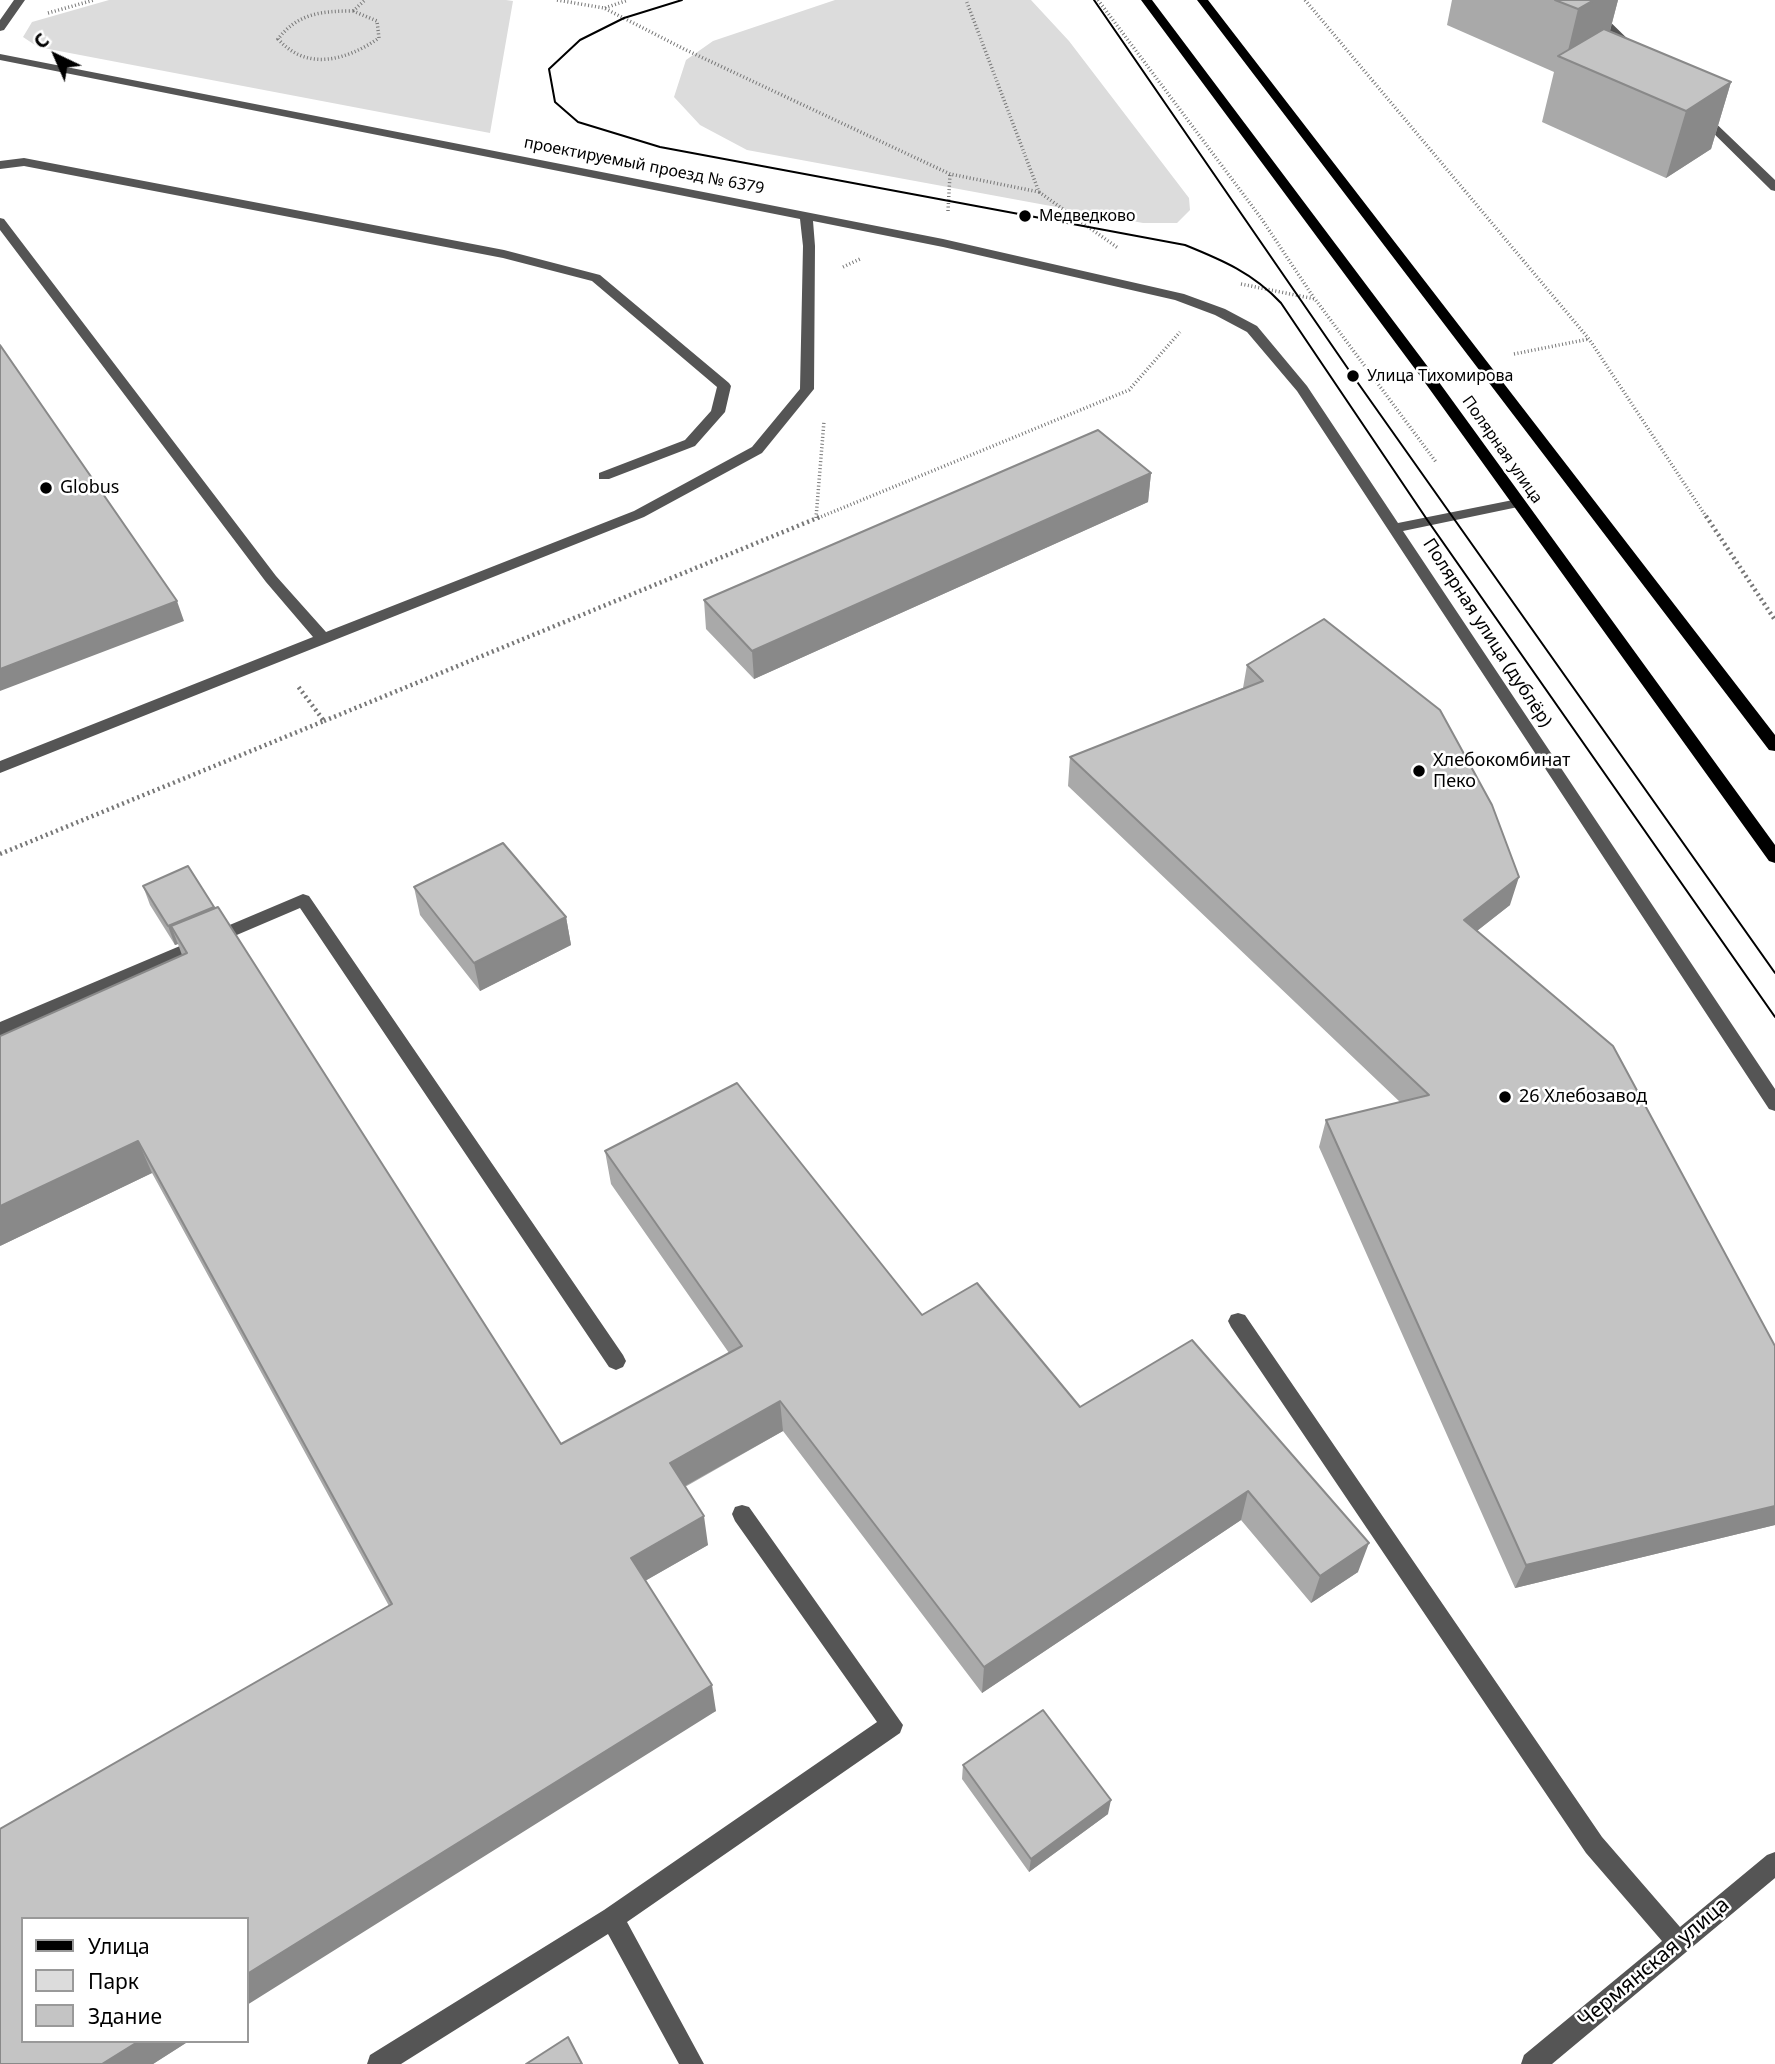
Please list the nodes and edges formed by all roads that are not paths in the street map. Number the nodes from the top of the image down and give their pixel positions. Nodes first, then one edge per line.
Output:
1 (20, 0) edge
2 (1146, 0) edge
3 (1202, 0) edge
4 (1584, 1) edge
5 (0, 28) edge
6 (0, 45) edge
7 (0, 57) edge
8 (1641, 57) edge
9 (22, 61) junction
10 (1689, 103) edge
11 (0, 165) edge
12 (1775, 187) edge
13 (806, 216) junction
14 (0, 222) edge
15 (1252, 329) joint
16 (604, 476) dead end
17 (1518, 503) junction
18 (1394, 528) junction
19 (323, 639) junction
20 (1773, 741) edge
21 (0, 767) edge
22 (1775, 857) edge
23 (0, 1029) edge
24 (1775, 1104) edge
25 (1238, 1321) dead end
26 (616, 1361) dead end
27 (742, 1514) dead end
28 (1775, 1863) edge
29 (612, 1918) junction
30 (1679, 1943) junction
31 (379, 2064) edge
32 (692, 2064) edge
33 (1533, 2064) edge

1 - 5 street
2 - 17 main road, Полярная улица
3 - 20 main road, Полярная улица
4 - 8 street
6 - 9 street, проектируемый проезд № 6379
7 - 9 street, проектируемый проезд № 6379
9 - 13 street, проектируемый проезд № 6379
10 - 12 street
11 - 16 street
13 - 15 street, проектируемый проезд № 6379
13 - 19 street
14 - 19 street
15 - 18 street, Полярная улица (дублёр)
17 - 18 street
17 - 22 main road, Полярная улица
18 - 24 street, Полярная улица (дублёр)
19 - 21 street
23 - 26 street
25 - 30 street
27 - 29 street
28 - 30 street, Чермянская улица
29 - 31 street
29 - 32 street
30 - 33 street, Чермянская улица

